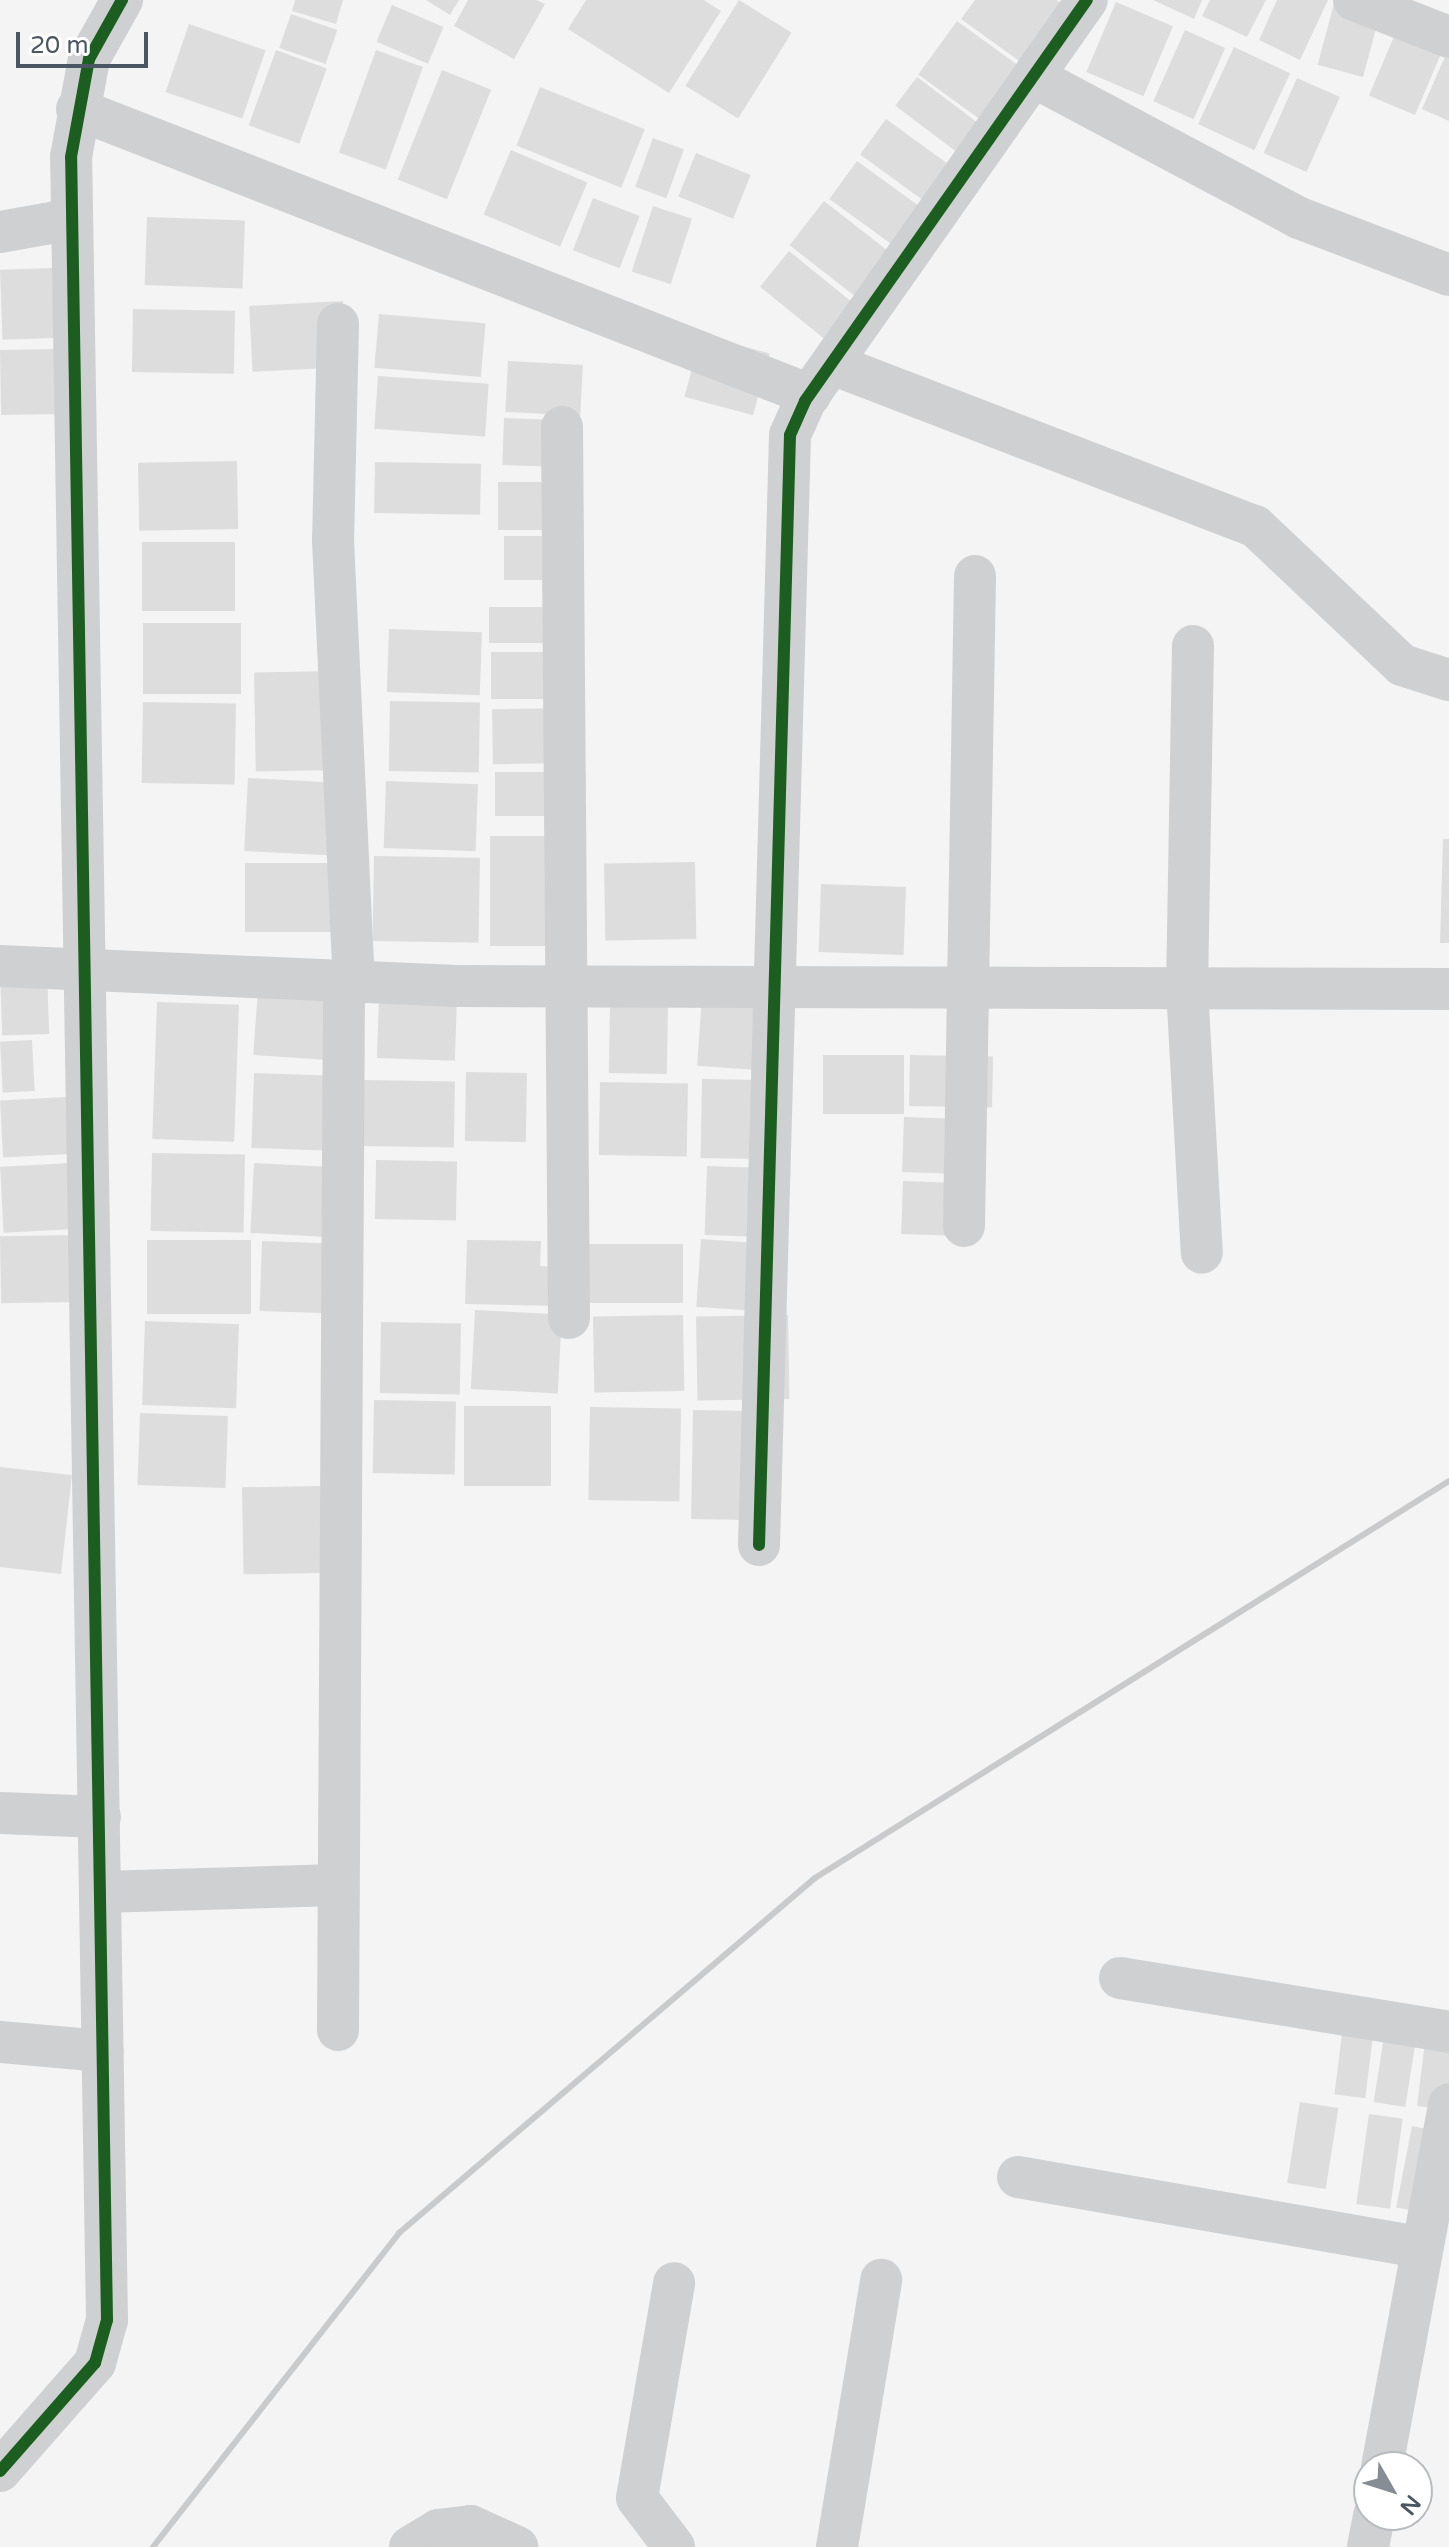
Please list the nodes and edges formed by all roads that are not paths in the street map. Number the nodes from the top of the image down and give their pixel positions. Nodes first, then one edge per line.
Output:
1 (122, 0) edge
2 (1087, 0) edge
3 (1354, 0) edge
4 (1449, 37) edge
5 (1034, 77) junction
6 (77, 109) junction
7 (72, 219) junction
8 (0, 232) edge
9 (1449, 275) edge
10 (338, 324) dead end
11 (821, 380) junction
12 (562, 427) dead end
13 (975, 576) dead end
14 (1193, 646) dead end
15 (1449, 680) edge
16 (0, 966) edge
17 (88, 970) junction
18 (349, 981) junction
19 (562, 986) junction
20 (779, 986) junction
21 (972, 987) junction
22 (1187, 988) junction
23 (1449, 989) edge
24 (964, 1226) dead end
25 (1202, 1253) dead end
26 (569, 1318) dead end
27 (759, 1545) dead end
28 (0, 1813) edge
29 (100, 1817) junction
30 (337, 1885) junction
31 (101, 1892) junction
32 (1120, 1978) dead end
33 (338, 2030) dead end
34 (1449, 2032) edge
35 (0, 2042) edge
36 (103, 2051) junction
37 (1449, 2104) edge
38 (1018, 2177) dead end
39 (1421, 2247) junction
40 (881, 2280) dead end
41 (674, 2283) dead end
42 (1385, 2451) edge
43 (0, 2471) edge
44 (410, 2547) edge
45 (517, 2547) edge
46 (674, 2547) edge
47 (837, 2547) edge

1 - 6 street
2 - 5 street
3 - 4 street
5 - 9 street
5 - 11 street
6 - 7 street
6 - 11 street
7 - 8 street
7 - 17 street
10 - 18 street
11 - 15 street
11 - 20 street
12 - 19 street
13 - 21 street
14 - 22 street
16 - 17 street
17 - 18 street
17 - 29 street
18 - 19 street
18 - 30 street
19 - 20 street
19 - 26 street
20 - 21 street
20 - 27 street
21 - 22 street
21 - 24 street
22 - 23 street
22 - 25 street
28 - 29 street
29 - 31 street
30 - 31 street
30 - 33 street
31 - 36 street
32 - 34 street
35 - 36 street
36 - 43 street
37 - 39 street
38 - 39 street
39 - 42 street
40 - 47 street
41 - 46 street
44 - 45 street

